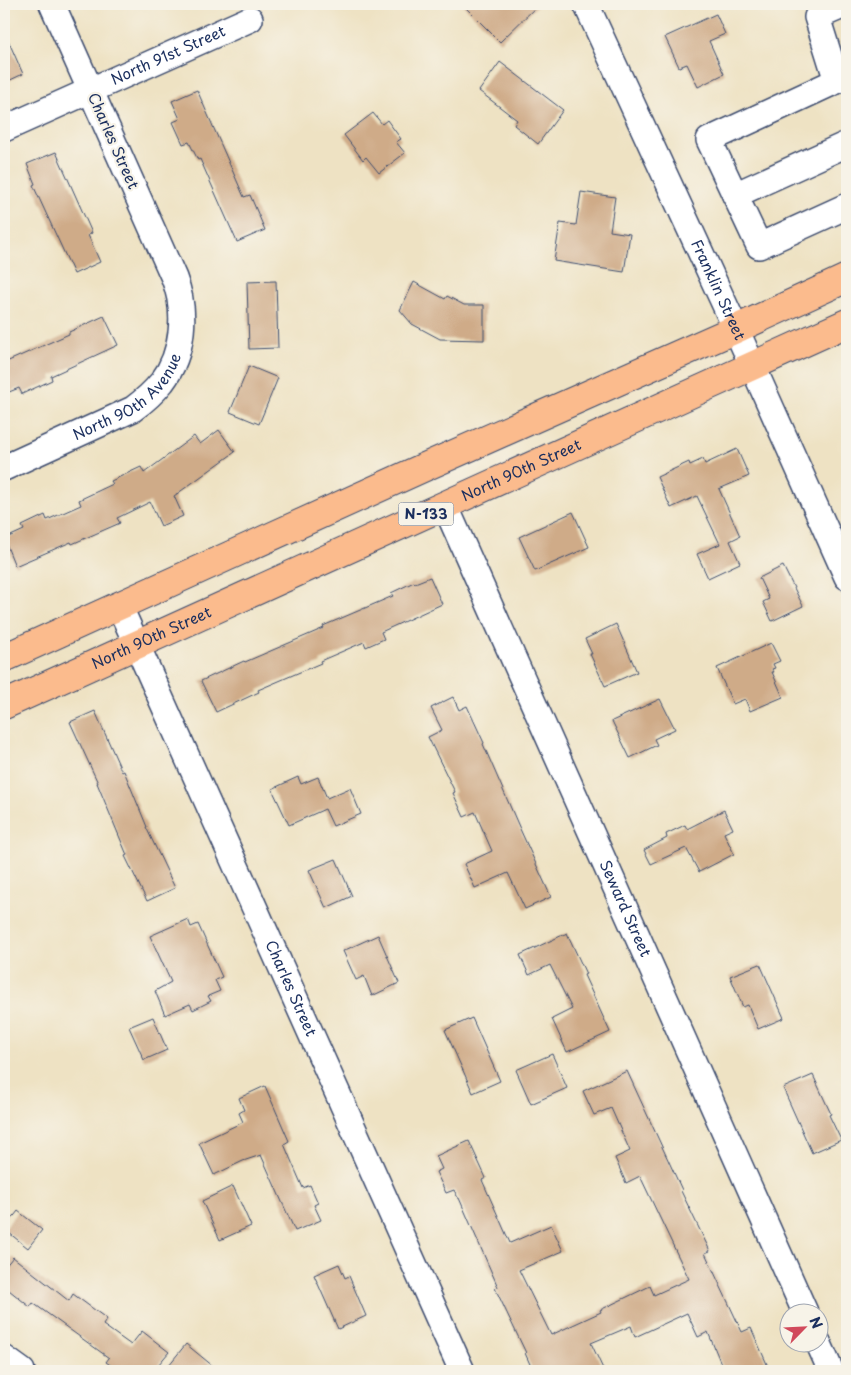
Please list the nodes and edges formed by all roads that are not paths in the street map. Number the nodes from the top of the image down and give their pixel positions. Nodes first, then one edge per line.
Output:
1 (52, 4) edge
2 (586, 4) edge
3 (847, 4) edge
4 (250, 19) dead end
5 (842, 78) edge
6 (90, 90) junction
7 (4, 129) edge
8 (847, 144) edge
9 (735, 195) junction
10 (847, 206) edge
11 (174, 278) joint
12 (847, 278) edge
13 (847, 323) edge
14 (736, 329) junction
15 (753, 366) junction
16 (4, 468) edge
17 (445, 505) junction
18 (847, 578) edge
19 (119, 605) junction
20 (137, 645) junction
21 (4, 658) edge
22 (4, 705) edge
23 (801, 1302) edge
24 (823, 1352) edge
25 (4, 1358) edge
26 (22, 1371) edge
27 (462, 1371) edge
28 (832, 1371) edge

1 - 6 street, Charles Street
2 - 14 street, Franklin Street
3 - 5 street
4 - 6 street, North 91st Street
5 - 9 street
6 - 7 street, North 91st Street
6 - 11 street, Charles Street
8 - 9 street
9 - 10 street
11 - 16 street, North 90th Avenue
12 - 14 main road, N-133
13 - 15 main road, North 90th Street / N-133
14 - 15 street, Franklin Street
14 - 19 main road, N-133
15 - 17 main road, North 90th Street / N-133
15 - 18 street, Franklin Street
17 - 20 main road, North 90th Street / N-133
17 - 23 street, Seward Street
19 - 20 street, Charles Street
19 - 21 main road, N-133
20 - 22 main road, North 90th Street / N-133
20 - 27 street, Charles Street
24 - 28 street
25 - 26 street

